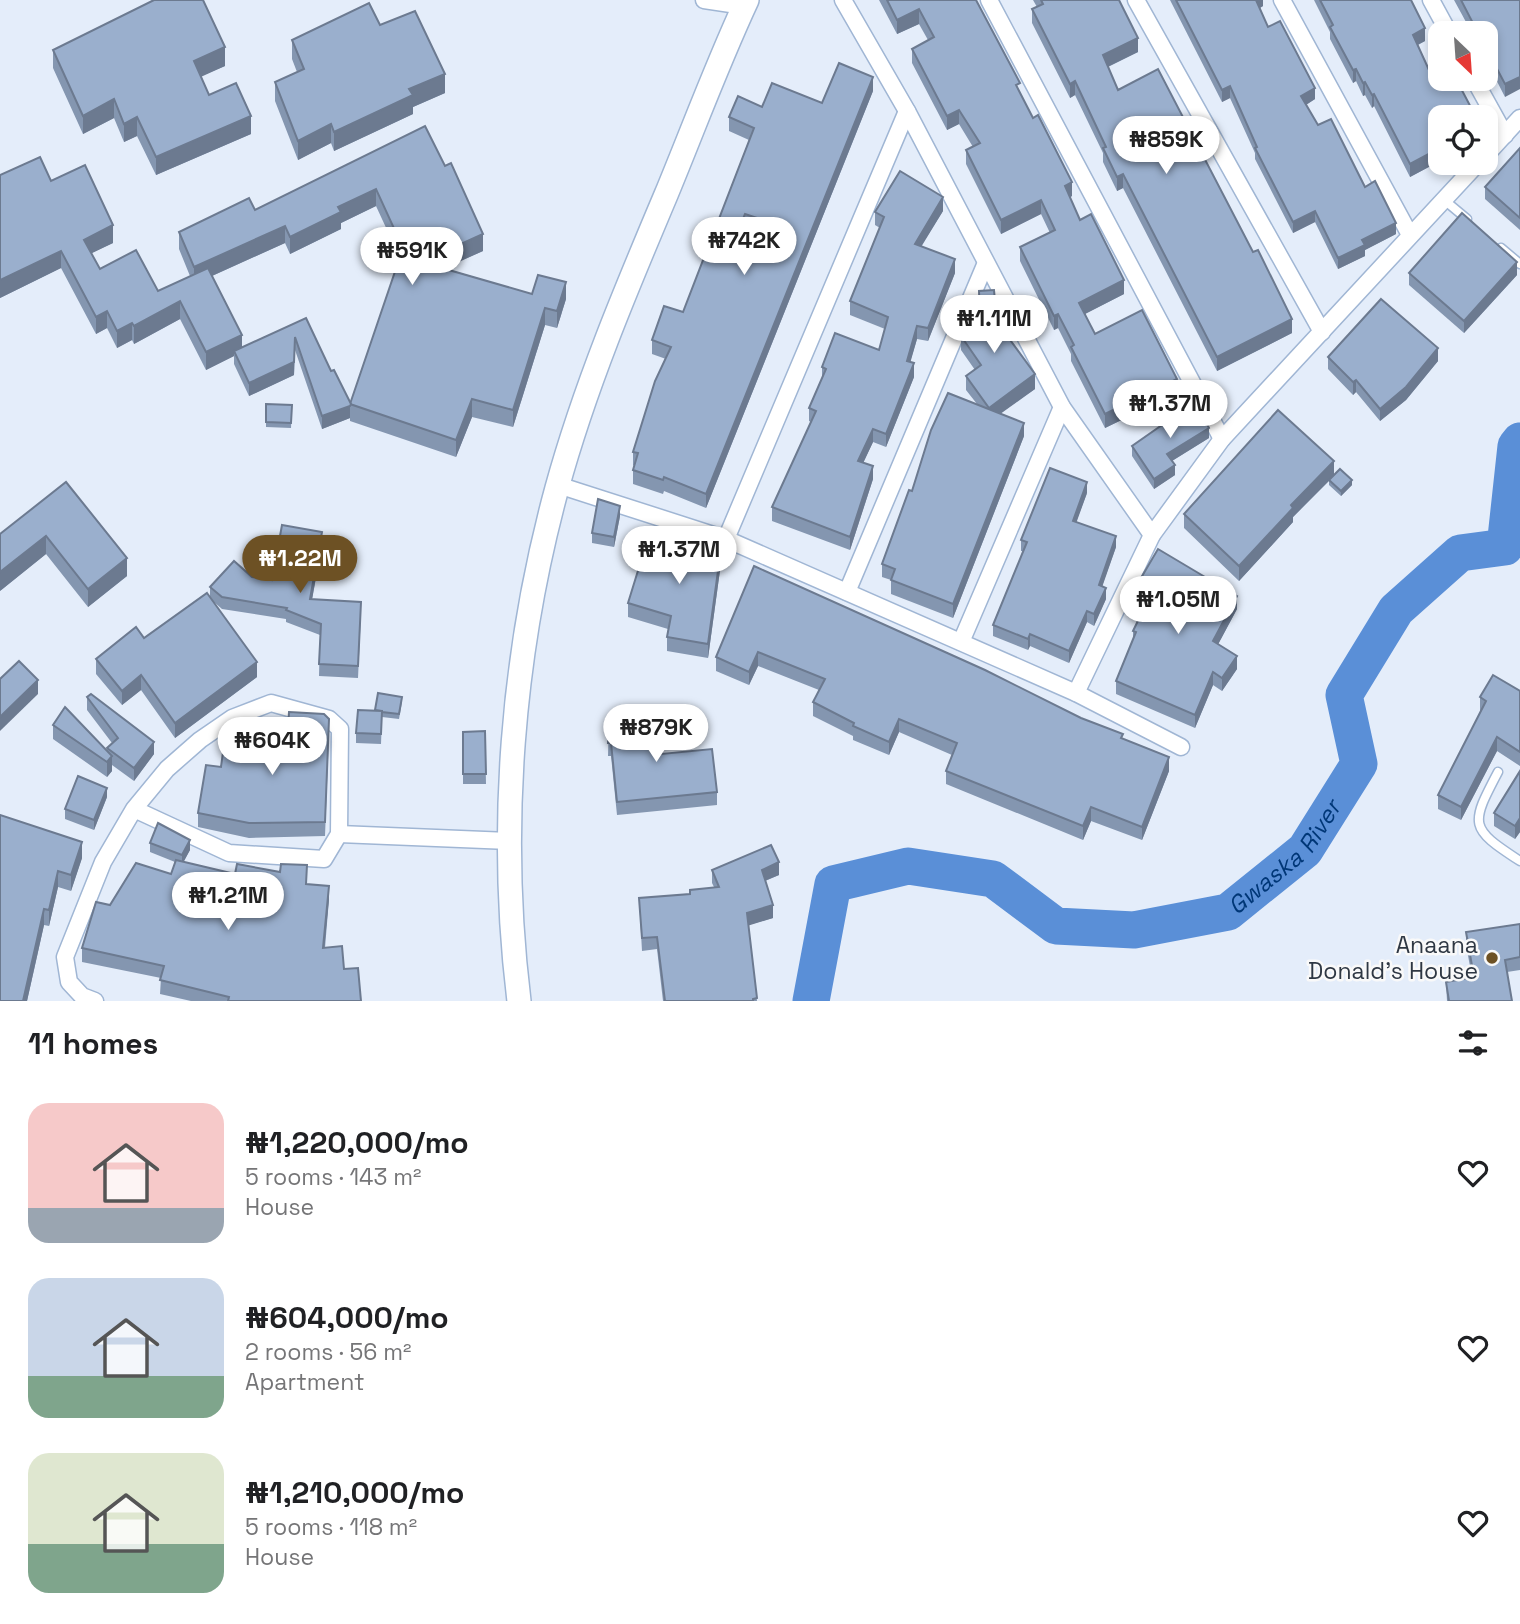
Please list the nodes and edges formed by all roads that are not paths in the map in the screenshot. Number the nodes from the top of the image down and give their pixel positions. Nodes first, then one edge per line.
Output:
1 (704, 0) edge
2 (843, 0) edge
3 (989, 0) edge
4 (1136, 0) edge
5 (1282, 0) edge
6 (1431, 0) edge
7 (745, 3) edge
8 (1442, 21) edge
9 (1481, 91) edge
10 (906, 111) junction
11 (1520, 118) edge
12 (1505, 135) junction
13 (1498, 142) edge
14 (1466, 175) edge
15 (1443, 199) junction
16 (1472, 224) edge
17 (1410, 235) junction
18 (1491, 240) edge
19 (1520, 264) edge
20 (985, 265) junction
21 (1322, 332) junction
22 (1062, 407) junction
23 (1222, 439) junction
24 (558, 485) junction
25 (1152, 535) junction
26 (726, 539) junction
27 (847, 592) junction
28 (961, 642) junction
29 (1076, 693) junction
30 (1181, 747) dead end
31 (1498, 772) dead end
32 (134, 809) junction
33 (339, 834) junction
34 (509, 841) junction
35 (1520, 860) edge
36 (95, 1001) edge
37 (519, 1001) edge

1 - 7 street
2 - 10 street
3 - 23 street
4 - 21 street
5 - 17 street
6 - 8 street
7 - 24 street
9 - 12 street
10 - 20 street
10 - 26 street
11 - 12 street
12 - 13 street
14 - 15 street
15 - 16 lane
15 - 17 street
17 - 21 street
18 - 19 lane
20 - 22 street
20 - 27 street
21 - 23 street
22 - 25 street
22 - 28 street
23 - 25 street
24 - 26 street
24 - 34 street
25 - 29 street
26 - 27 street
27 - 28 street
28 - 29 street
29 - 30 street
31 - 35 lane
32 - 33 street
32 - 33 street
32 - 36 street
33 - 34 street
34 - 37 street

